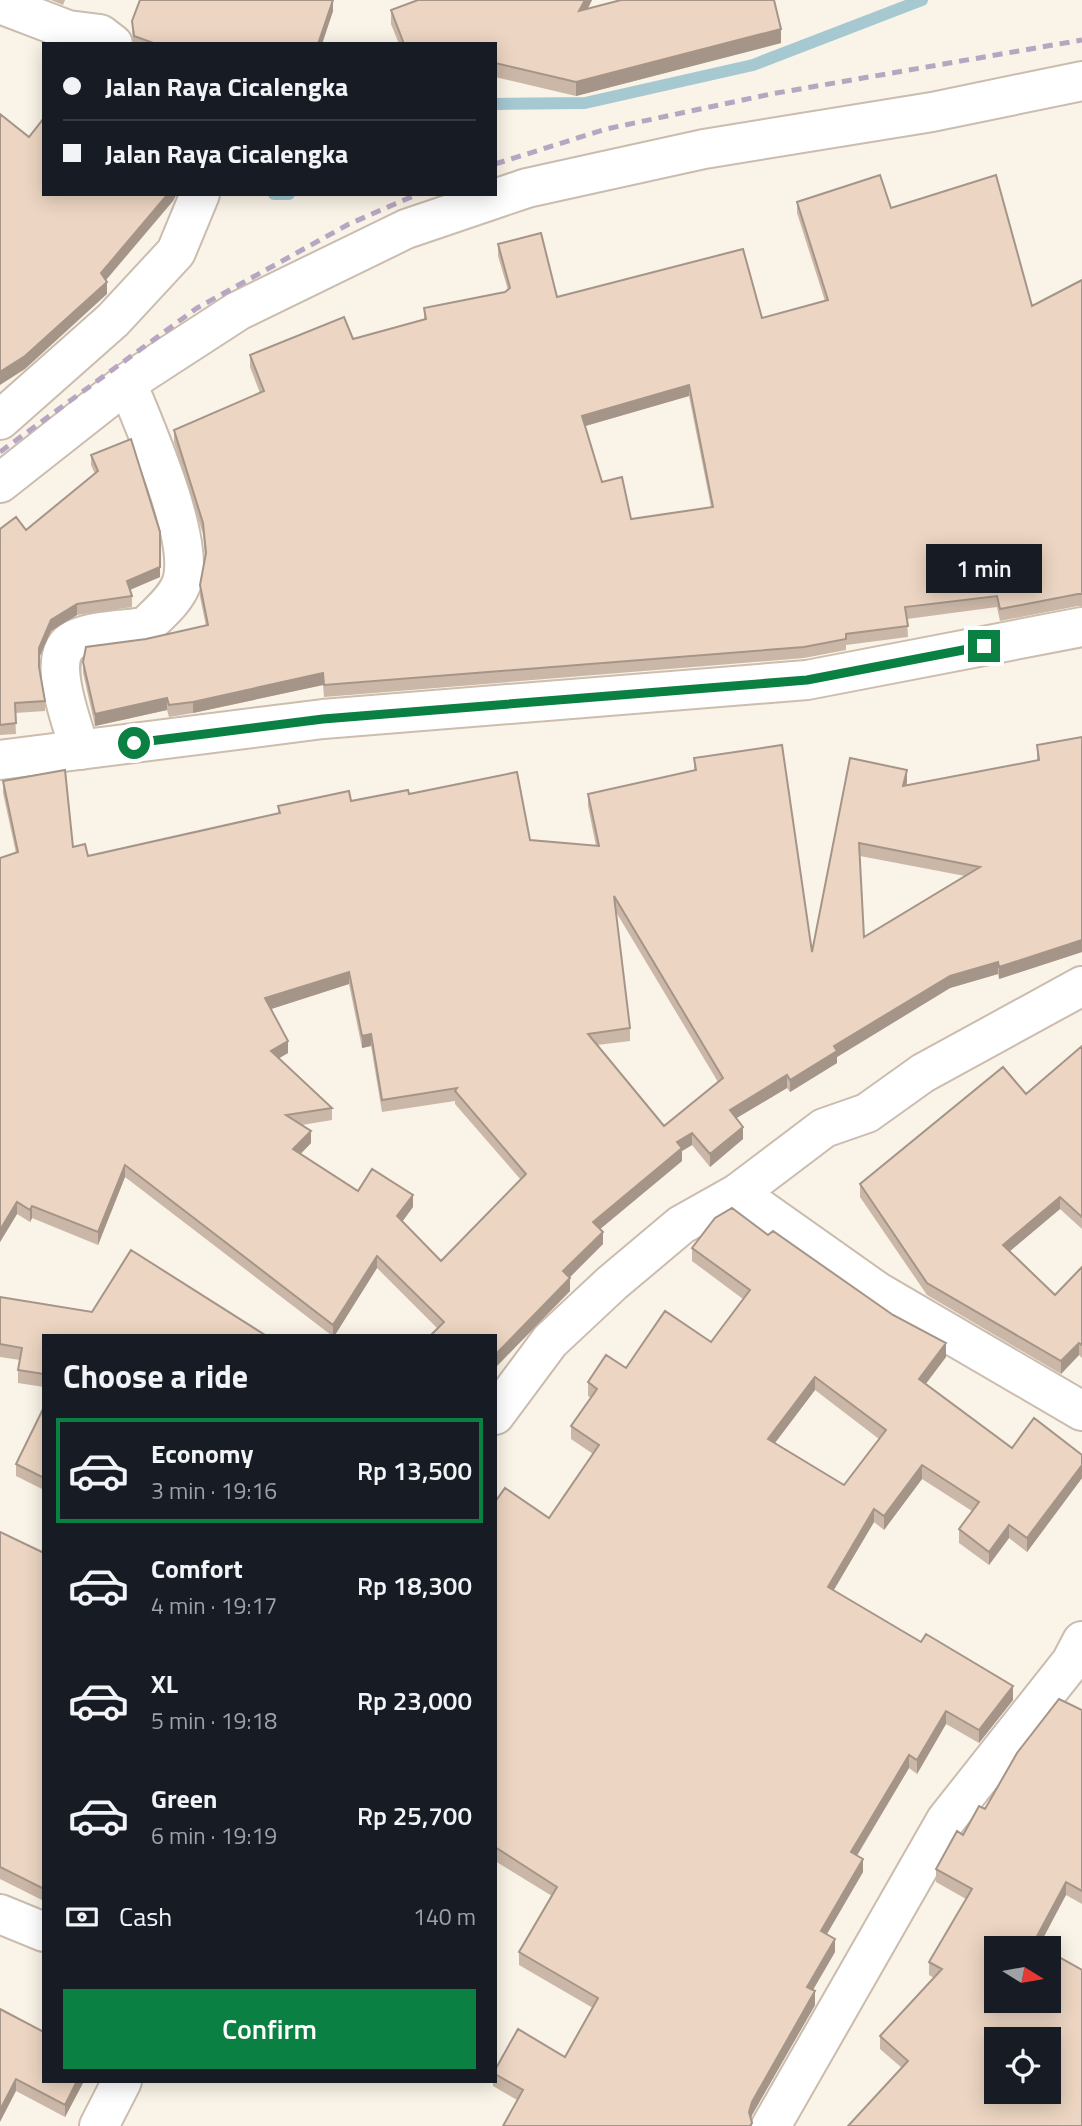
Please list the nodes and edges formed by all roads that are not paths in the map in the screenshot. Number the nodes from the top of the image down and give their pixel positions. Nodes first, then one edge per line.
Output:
1 (0, 4) edge
2 (110, 42) edge
3 (1082, 81) edge
4 (199, 196) edge
5 (127, 383) junction
6 (0, 420) edge
7 (0, 483) edge
8 (1082, 627) edge
9 (80, 750) junction
10 (0, 760) edge
11 (1082, 986) edge
12 (738, 1193) junction
13 (1082, 1410) edge
14 (497, 1412) edge
15 (1082, 1641) edge
16 (0, 1914) edge
17 (42, 1931) edge
18 (120, 2083) edge
19 (99, 2126) edge
20 (771, 2126) edge

1 - 2 street
3 - 5 street
4 - 6 street
5 - 7 street
5 - 9 street
8 - 9 street
9 - 10 street
11 - 12 street
12 - 13 street
12 - 14 street
15 - 20 street
16 - 17 street
18 - 19 street

